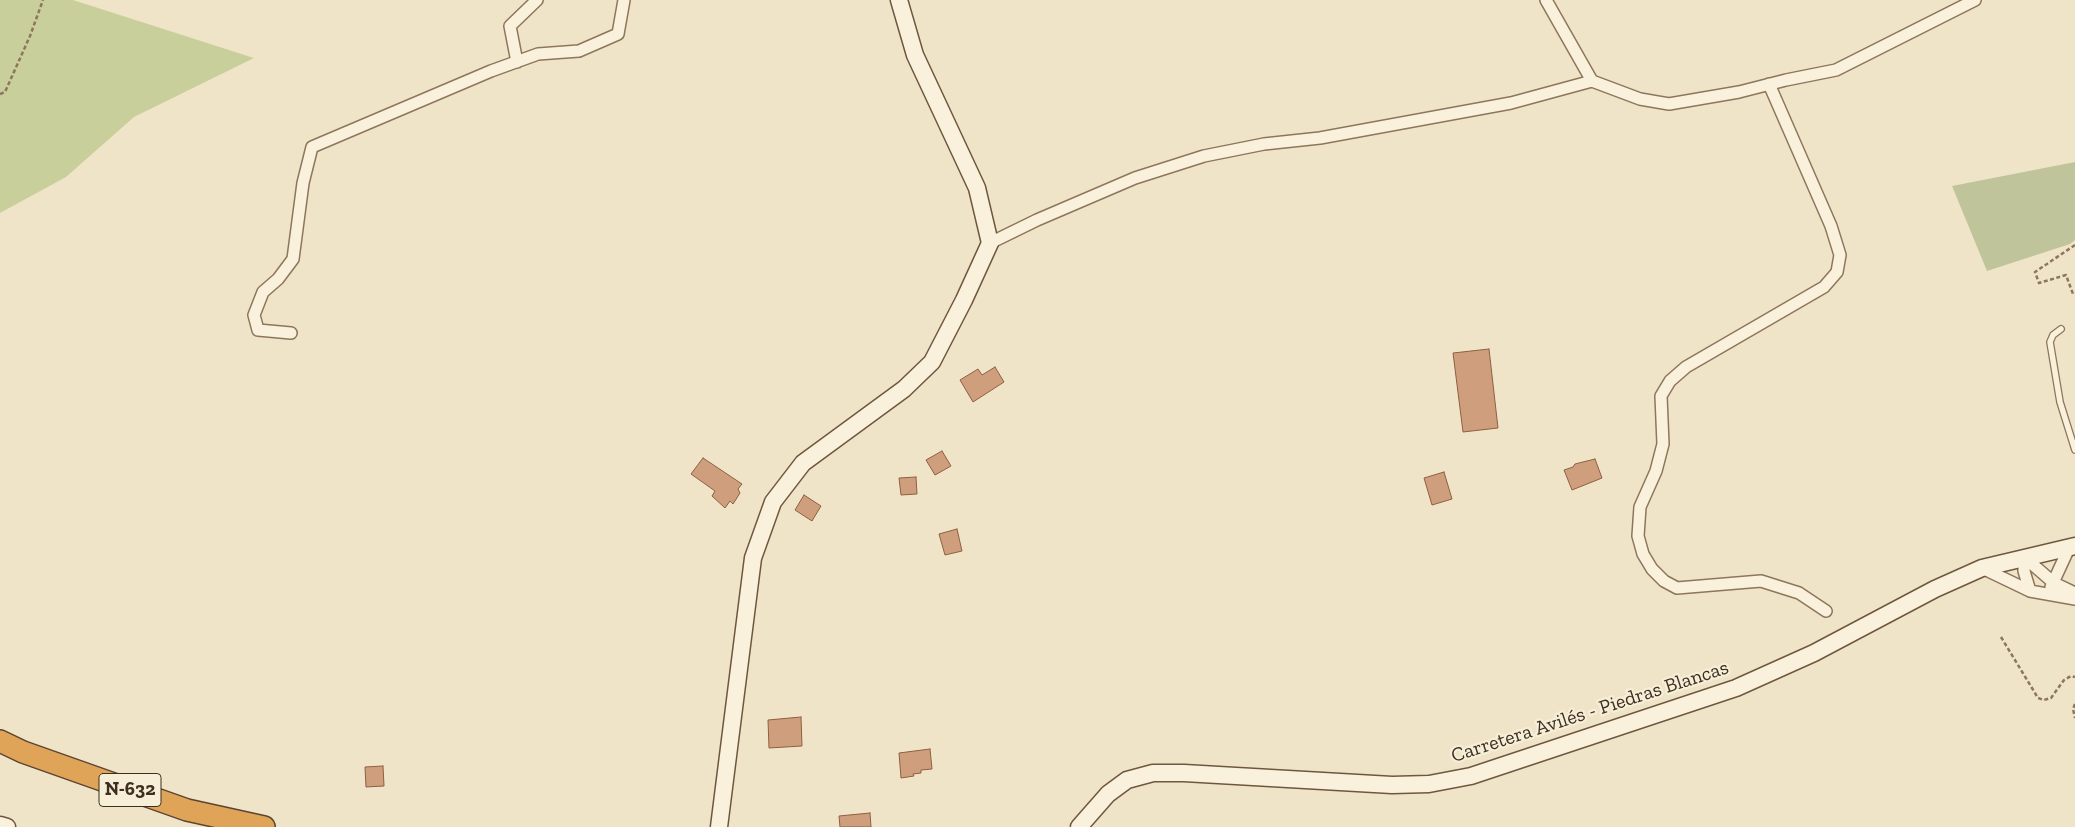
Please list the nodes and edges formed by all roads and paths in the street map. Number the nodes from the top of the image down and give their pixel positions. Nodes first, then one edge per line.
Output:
1 (43, 0) edge
2 (537, 0) edge
3 (624, 0) edge
4 (899, 0) edge
5 (1546, 0) edge
6 (1975, 0) edge
7 (517, 62) junction
8 (1592, 81) junction
9 (1769, 84) junction
10 (0, 94) edge
11 (990, 243) junction
12 (2075, 245) edge
13 (2075, 293) edge
14 (2061, 328) dead end
15 (291, 333) dead end
16 (2075, 450) edge
17 (2072, 547) edge
18 (2024, 557) junction
19 (1982, 568) junction
20 (2054, 583) junction
21 (2030, 591) junction
22 (2075, 593) edge
23 (2045, 594) junction
24 (2075, 599) edge
25 (1826, 611) dead end
26 (2002, 637) dead end
27 (2075, 677) edge
28 (2075, 704) edge
29 (2075, 718) edge
30 (0, 741) edge
31 (0, 825) edge
32 (7, 827) edge
33 (264, 827) edge
34 (719, 827) edge
35 (1079, 827) edge

1 - 10 path
2 - 7 street
3 - 7 street
4 - 11 street
5 - 8 street
6 - 9 street
7 - 15 street
8 - 9 street
8 - 11 street
9 - 25 street
11 - 34 street
12 - 13 path
14 - 16 lane
17 - 18 street, Carretera Avilés - Piedras Blancas
17 - 20 street
18 - 19 street, Carretera Avilés - Piedras Blancas
18 - 20 street
18 - 21 street
19 - 21 street
19 - 35 street, Carretera Avilés - Piedras Blancas
20 - 21 street
20 - 22 street
20 - 23 street
21 - 23 street
23 - 24 street
26 - 27 path
28 - 29 path
30 - 33 highway, N-632
31 - 32 street

